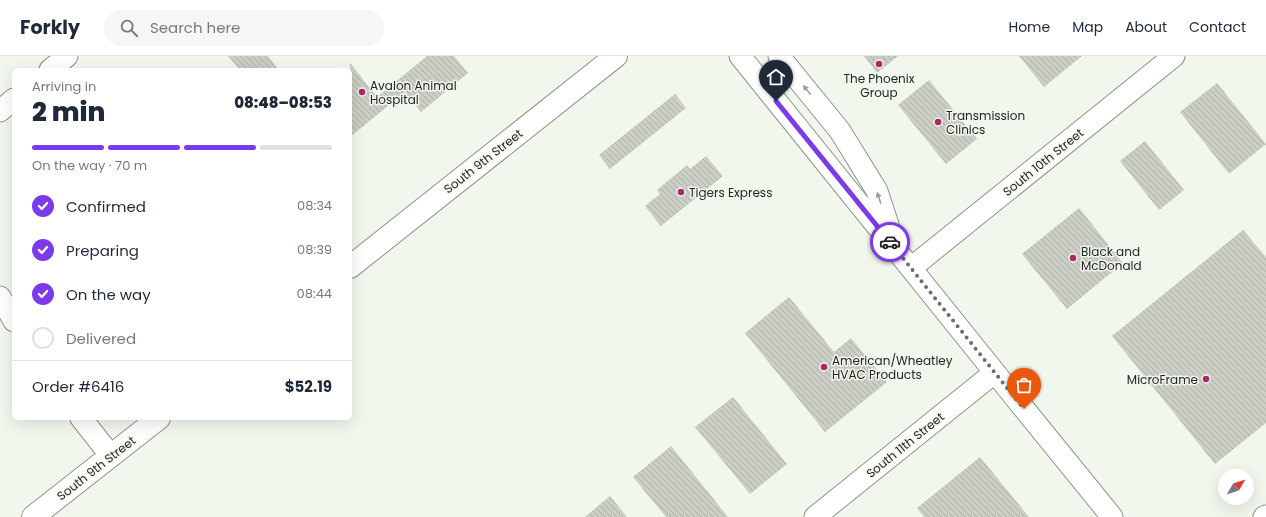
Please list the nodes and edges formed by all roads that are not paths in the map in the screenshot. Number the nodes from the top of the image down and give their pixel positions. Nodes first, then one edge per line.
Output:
1 (67, 56) edge
2 (616, 56) edge
3 (740, 56) edge
4 (779, 56) edge
5 (1174, 56) edge
6 (52, 68) edge
7 (12, 101) edge
8 (0, 111) edge
9 (896, 248) junction
10 (352, 265) edge
11 (911, 268) junction
12 (0, 297) edge
13 (12, 318) edge
14 (994, 373) junction
15 (82, 420) edge
16 (156, 420) edge
17 (111, 456) junction
18 (33, 517) edge
19 (815, 517) edge
20 (1112, 517) edge

1 - 6 street
2 - 10 main road, South 9th Street
3 - 9 street
9 -> 4 street
5 - 11 street, South 10th Street
7 - 8 street
9 - 11 street
11 - 14 street
12 - 13 street
14 - 19 street, South 11th Street
14 - 20 street
15 - 17 street
16 - 17 main road, South 9th Street
17 - 18 main road, South 9th Street

